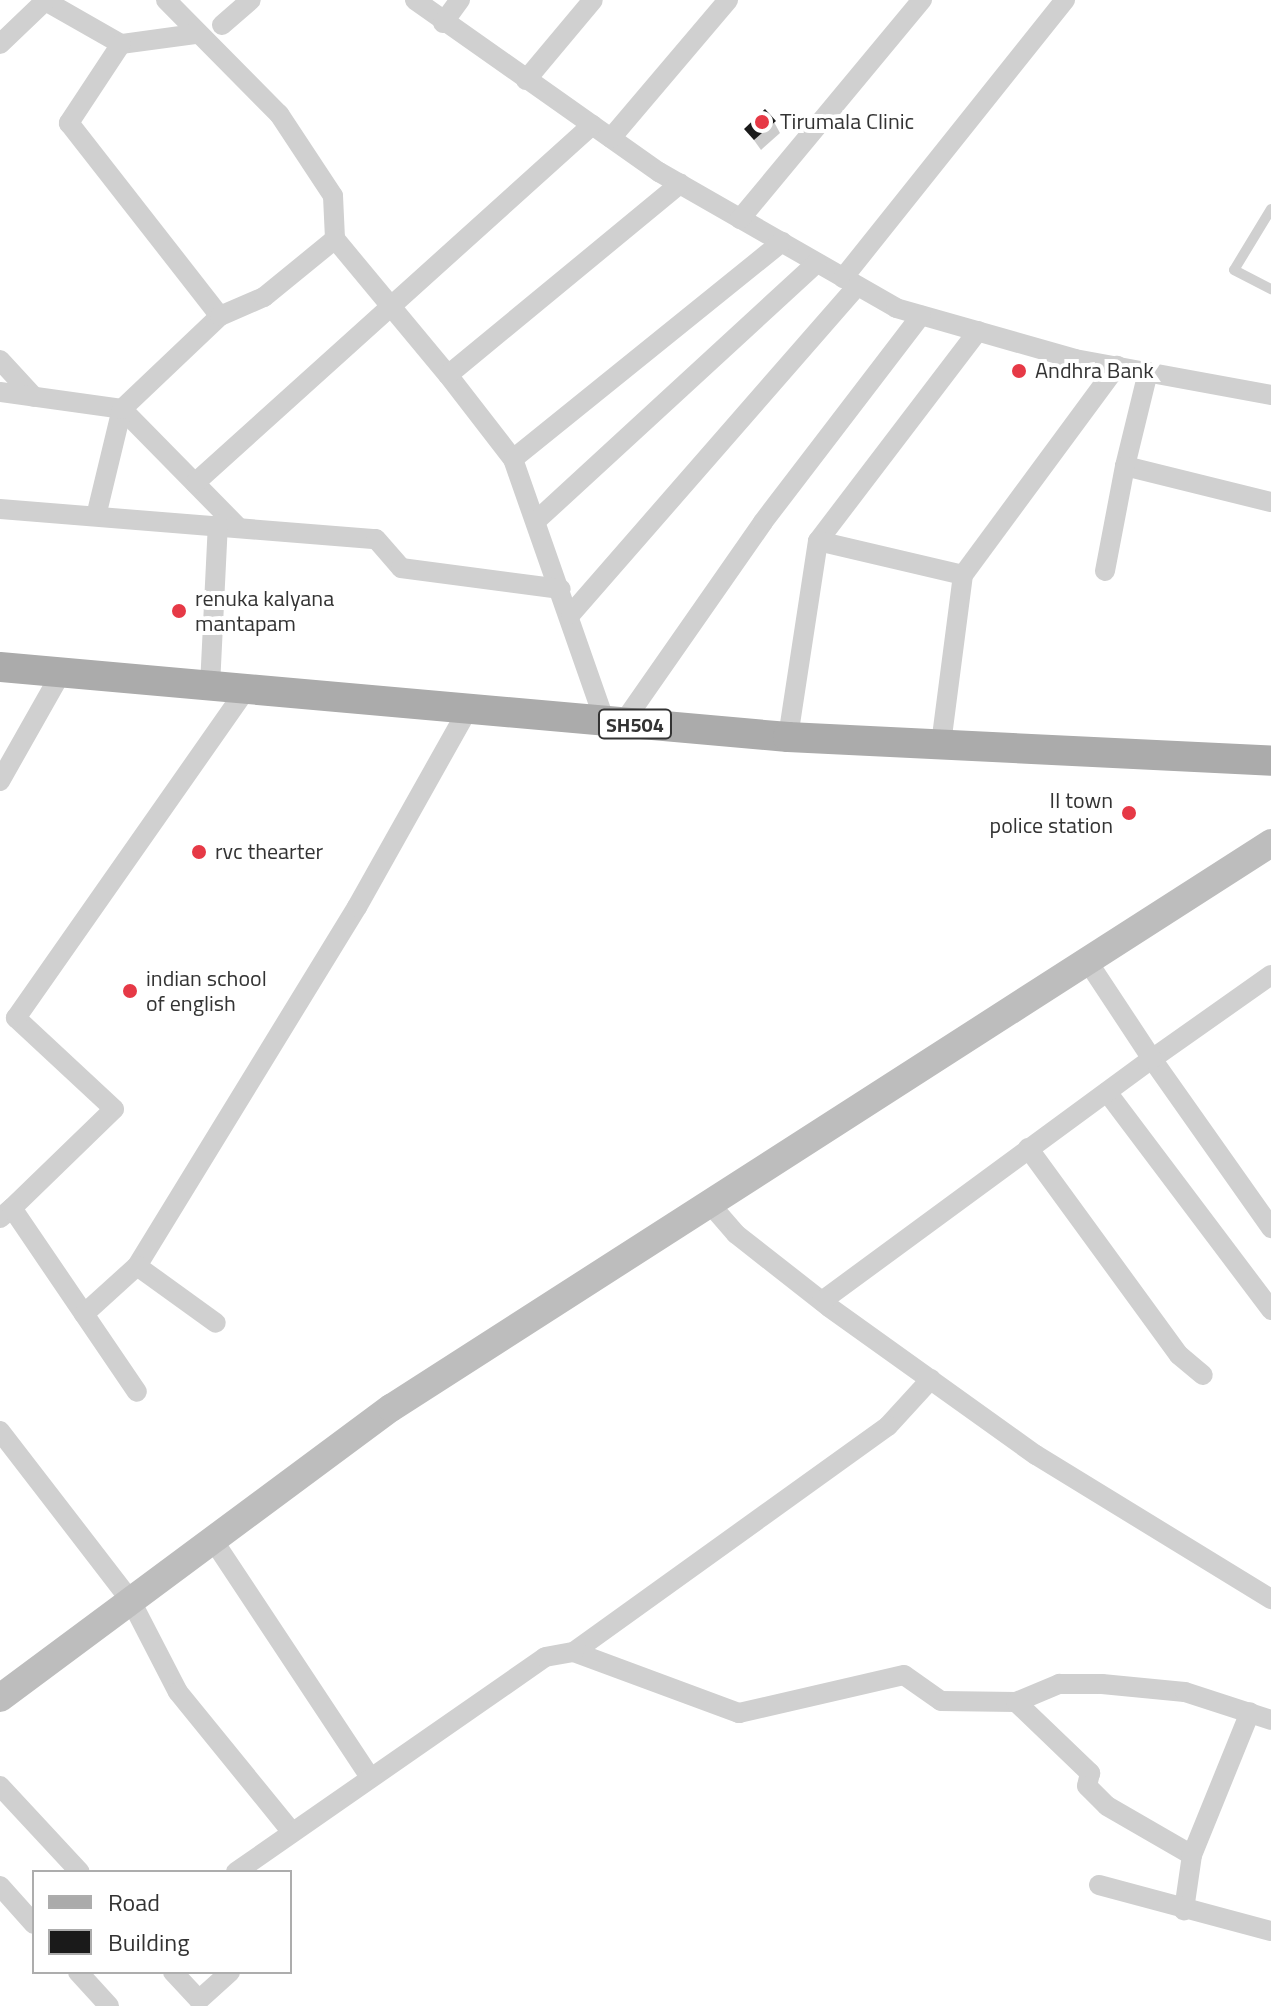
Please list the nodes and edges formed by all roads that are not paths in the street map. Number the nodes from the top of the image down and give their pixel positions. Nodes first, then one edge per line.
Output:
1 (166, 0) edge
2 (251, 0) edge
3 (415, 0) edge
4 (460, 0) edge
5 (593, 0) edge
6 (728, 0) edge
7 (922, 0) edge
8 (1065, 0) edge
9 (48, 2) edge
10 (443, 23) junction
11 (222, 25) dead end
12 (195, 34) junction
13 (0, 44) edge
14 (121, 44) junction
15 (526, 80) junction
16 (592, 125) junction
17 (611, 138) junction
18 (680, 184) junction
19 (1271, 209) edge
20 (740, 219) junction
21 (335, 239) junction
22 (782, 242) junction
23 (817, 263) junction
24 (850, 282) junction
25 (1271, 289) edge
26 (388, 302) junction
27 (921, 315) junction
28 (220, 316) junction
29 (978, 331) junction
30 (0, 360) edge
31 (1117, 366) junction
32 (1148, 372) junction
33 (448, 375) junction
34 (0, 392) edge
35 (1271, 395) edge
36 (34, 397) junction
37 (122, 409) junction
38 (513, 459) junction
39 (1125, 466) junction
40 (195, 483) junction
41 (1271, 502) edge
42 (0, 509) edge
43 (97, 512) junction
44 (536, 521) junction
45 (228, 525) junction
46 (818, 541) junction
47 (1105, 571) dead end
48 (963, 575) junction
49 (561, 589) junction
50 (571, 614) junction
51 (0, 667) edge
52 (61, 673) junction
53 (210, 686) junction
54 (246, 689) junction
55 (468, 709) junction
56 (614, 722) junction
57 (788, 737) junction
58 (941, 744) junction
59 (1271, 761) edge
60 (0, 781) edge
61 (1271, 843) edge
62 (1088, 962) junction
63 (1271, 975) edge
64 (1152, 1059) junction
65 (1107, 1092) junction
66 (1028, 1148) junction
67 (710, 1204) junction
68 (6, 1213) edge
69 (1271, 1228) edge
70 (137, 1266) junction
71 (822, 1301) junction
72 (1271, 1310) edge
73 (84, 1314) junction
74 (216, 1323) dead end
75 (1203, 1375) dead end
76 (931, 1379) junction
77 (137, 1392) dead end
78 (0, 1431) edge
79 (213, 1540) junction
80 (1271, 1599) edge
81 (131, 1601) junction
82 (574, 1652) junction
83 (0, 1698) edge
84 (1016, 1702) junction
85 (1250, 1712) junction
86 (1271, 1720) edge
87 (368, 1774) junction
88 (0, 1786) edge
89 (291, 1831) junction
90 (1192, 1855) junction
91 (78, 1870) edge
92 (239, 1870) edge
93 (1099, 1885) dead end
94 (0, 1886) edge
95 (1184, 1910) junction
96 (32, 1922) edge
97 (1271, 1931) edge
98 (80, 1974) edge
99 (175, 1974) edge
100 (228, 1974) edge
101 (201, 2003) edge
102 (109, 2006) edge

1 - 12 street
2 - 11 street
3 - 10 street
4 - 10 street
5 - 15 street
6 - 17 street
7 - 20 street
8 - 24 street
9 - 13 street
9 - 14 street
10 - 15 street
12 - 14 street
12 - 21 street
14 - 28 street
15 - 16 street
16 - 17 street
16 - 26 street
17 - 18 street
18 - 20 street
18 - 33 street
19 - 25 lane
20 - 22 street
21 - 26 street
21 - 28 street
22 - 23 street
22 - 38 street
23 - 24 street
23 - 44 street
24 - 27 street
24 - 50 street
26 - 33 street
26 - 40 street
27 - 29 street
27 - 56 street
28 - 37 street
29 - 31 street
29 - 46 street
30 - 36 street
31 - 32 street
31 - 48 street
32 - 35 street
32 - 39 street
33 - 38 street
34 - 36 street
36 - 37 street
37 - 40 street
37 - 43 street
38 - 44 street
39 - 41 street
39 - 47 street
40 - 45 street
42 - 43 street
43 - 45 street
44 - 49 street
45 - 49 street
45 - 53 street
46 - 48 street
46 - 57 street
48 - 58 street
49 - 50 street
50 - 56 street
51 - 52 main road, SH504
52 - 53 main road, SH504
52 - 60 street
53 - 54 main road, SH504
54 - 55 main road, SH504
54 - 68 street
55 - 56 main road, SH504
55 - 70 street
56 - 57 main road, SH504
57 - 58 main road, SH504
58 - 59 main road, SH504
61 - 62 street
62 - 64 street
62 - 67 street
63 - 64 street
64 - 65 street
64 - 69 street
65 - 66 street
65 - 72 street
66 - 71 street
66 - 75 street
67 - 71 street
67 - 79 street
68 - 73 street
70 - 73 street
70 - 74 street
71 - 76 street
73 - 77 street
76 - 80 street
76 - 82 street
78 - 81 street
79 - 81 street
79 - 87 street
81 - 83 street
81 - 89 street
82 - 84 street
82 - 87 street
84 - 85 street
84 - 90 street
85 - 86 street
85 - 90 street
87 - 89 street
88 - 91 street
89 - 92 street
90 - 95 street
93 - 95 street
94 - 96 street
95 - 97 street
98 - 102 street
99 - 101 street
100 - 101 street

